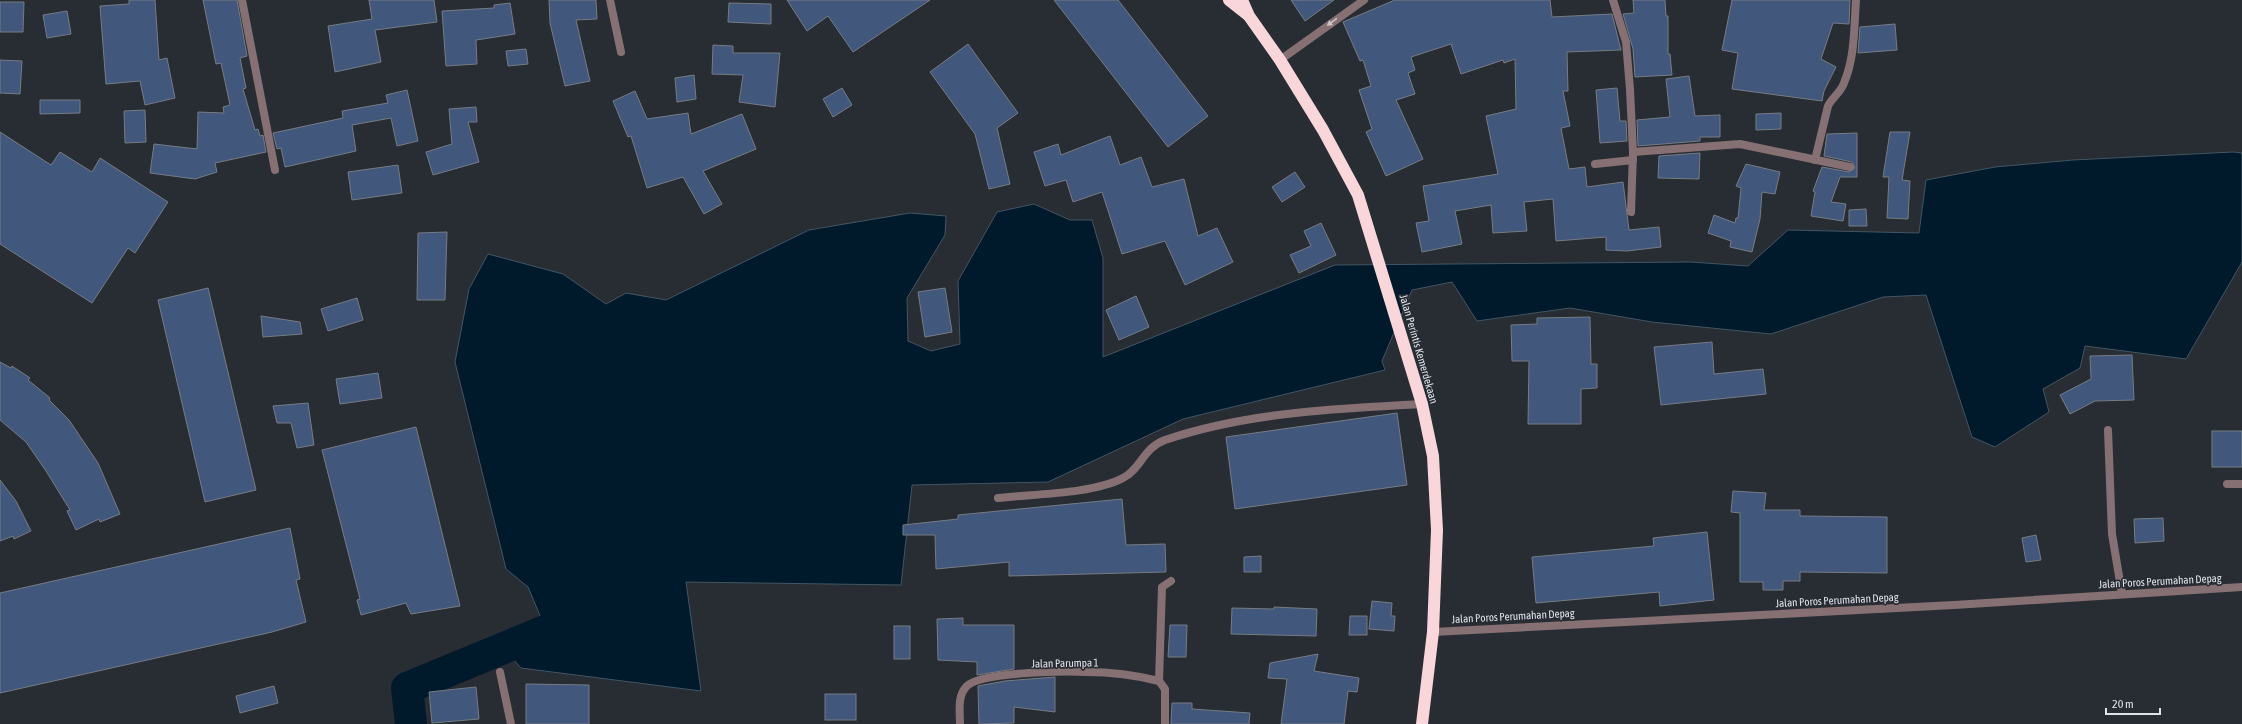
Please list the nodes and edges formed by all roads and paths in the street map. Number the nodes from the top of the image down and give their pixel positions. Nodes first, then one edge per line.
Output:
1 (242, 0) edge
2 (610, 0) edge
3 (1229, 0) edge
4 (1242, 0) edge
5 (1364, 0) edge
6 (1613, 0) edge
7 (1856, 0) edge
8 (1249, 16) junction
9 (621, 52) dead end
10 (1280, 60) junction
11 (1633, 156) junction
12 (1815, 160) junction
13 (1595, 164) dead end
14 (1850, 167) dead end
15 (275, 170) dead end
16 (1632, 212) dead end
17 (1422, 404) junction
18 (2108, 430) dead end
19 (2227, 484) dead end
20 (2242, 484) edge
21 (998, 498) dead end
22 (1171, 581) dead end
23 (2242, 587) edge
24 (2122, 594) junction
25 (1433, 632) junction
26 (500, 672) dead end
27 (1159, 681) junction
28 (511, 724) edge
29 (960, 724) edge
30 (1165, 724) edge
31 (1422, 724) edge

1 - 15 street
2 - 9 street
3 - 8 highway, Jalan Perintis Kemerdekaan
4 - 8 highway, Jalan Perintis Kemerdekaan
5 -> 10 street
6 - 11 street
7 - 12 street
8 - 10 highway, Jalan Perintis Kemerdekaan
10 - 17 highway, Jalan Perintis Kemerdekaan
11 - 12 street
11 - 13 street
11 - 16 street
12 - 14 street
17 - 21 street
17 - 25 highway, Jalan Perintis Kemerdekaan
18 - 24 street
19 - 20 street
22 - 27 street
23 - 24 street, Jalan Poros Perumahan Depag
24 - 25 street, Jalan Poros Perumahan Depag
25 - 31 highway, Jalan Perintis Kemerdekaan
26 - 28 street
27 - 29 street, Jalan Parumpa 1
27 - 30 street

